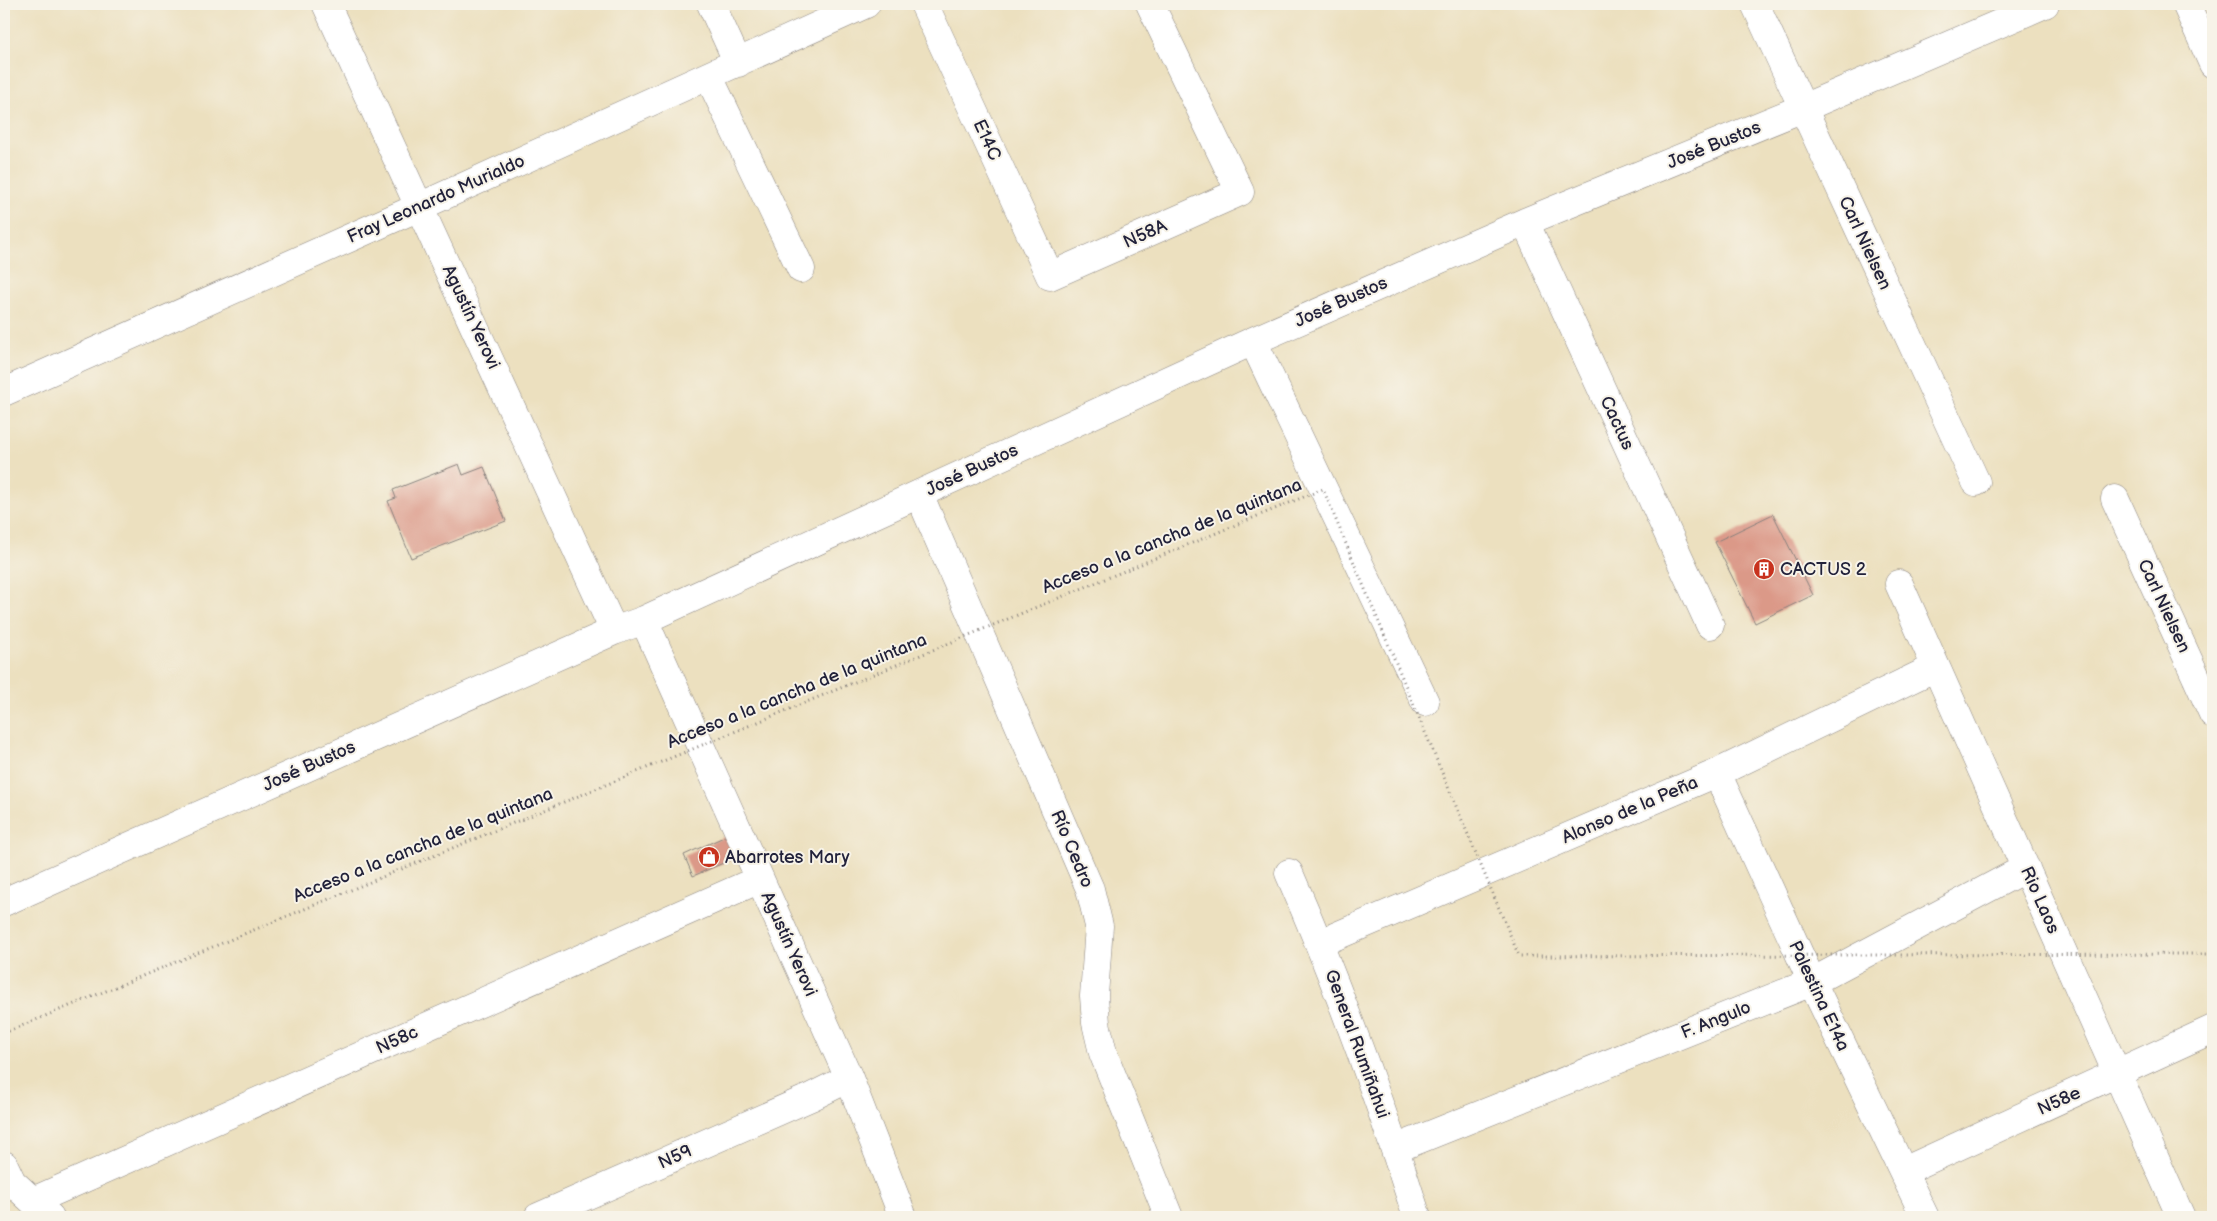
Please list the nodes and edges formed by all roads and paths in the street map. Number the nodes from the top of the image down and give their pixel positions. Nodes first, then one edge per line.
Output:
1 (326, 4) edge
2 (711, 4) edge
3 (866, 4) edge
4 (924, 4) edge
5 (1150, 4) edge
6 (1755, 4) edge
7 (2046, 4) edge
8 (2186, 4) edge
9 (738, 63) junction
10 (2213, 64) edge
11 (709, 77) junction
12 (1803, 108) junction
13 (420, 207) junction
14 (1525, 222) junction
15 (801, 270) dead end
16 (1050, 276) joint
17 (1254, 341) junction
18 (4, 392) edge
19 (1976, 482) dead end
20 (1323, 489) junction
21 (920, 494) junction
22 (2115, 499) dead end
23 (1899, 584) dead end
24 (644, 620) junction
25 (1710, 625) dead end
26 (614, 631) junction
27 (1936, 667) junction
28 (1425, 702) dead end
29 (2213, 714) edge
30 (1717, 773) junction
31 (2026, 868) junction
32 (1289, 873) dead end
33 (760, 879) junction
34 (4, 902) edge
35 (1320, 943) junction
36 (2213, 954) edge
37 (1812, 982) junction
38 (2213, 1029) edge
39 (4, 1033) edge
40 (2119, 1074) junction
41 (849, 1078) junction
42 (1395, 1149) junction
43 (4, 1165) edge
44 (1904, 1171) junction
45 (42, 1209) edge
46 (538, 1217) edge
47 (903, 1217) edge
48 (1169, 1217) edge
49 (1417, 1217) edge
50 (1925, 1217) edge
51 (2182, 1217) edge

1 - 13 street, Agustín Yerovi
2 - 9 street
3 - 9 street, Fray Leonardo Murialdo
4 - 16 street, E14C
5 - 16 street, N58A
6 - 12 street, Carl Nielsen
7 - 12 street, José Bustos
8 - 10 street
9 - 11 street, Fray Leonardo Murialdo
11 - 13 street, Fray Leonardo Murialdo
11 - 15 street
12 - 14 street, José Bustos
12 - 19 street, Carl Nielsen
13 - 18 street, Fray Leonardo Murialdo
13 - 26 street, Agustín Yerovi
14 - 17 street, José Bustos
14 - 25 street, Cactus
17 - 20 street
17 - 21 street, José Bustos
20 - 28 street
20 - 36 path, Acceso a la cancha de la quintana, bridge
20 - 39 path, Acceso a la cancha de la quintana, bridge
21 - 24 street, José Bustos
21 - 48 street, Río Cedro
22 - 29 street, Carl Nielsen
23 - 27 street, Rio Laos
24 - 26 street, José Bustos
24 - 33 street, Agustín Yerovi
26 - 34 street, José Bustos
27 - 30 street, Alonso de la Peña
27 - 31 street, Rio Laos
30 - 35 street, Alonso de la Peña
30 - 37 street, Palestina E14a
31 - 37 street, F. Angulo
31 - 40 street, Rio Laos
32 - 35 street, General Rumiñahui
33 - 41 street, Agustín Yerovi
33 - 45 street, N58c
35 - 42 street, General Rumiñahui
37 - 42 street, F. Angulo
37 - 44 street, Palestina E14a
38 - 40 street, N58e
40 - 44 street, N58e
40 - 51 street, Rio Laos
41 - 46 street, N59
41 - 47 street, Agustín Yerovi
42 - 49 street, General Rumiñahui
43 - 45 street
44 - 50 street, Palestina E14a

